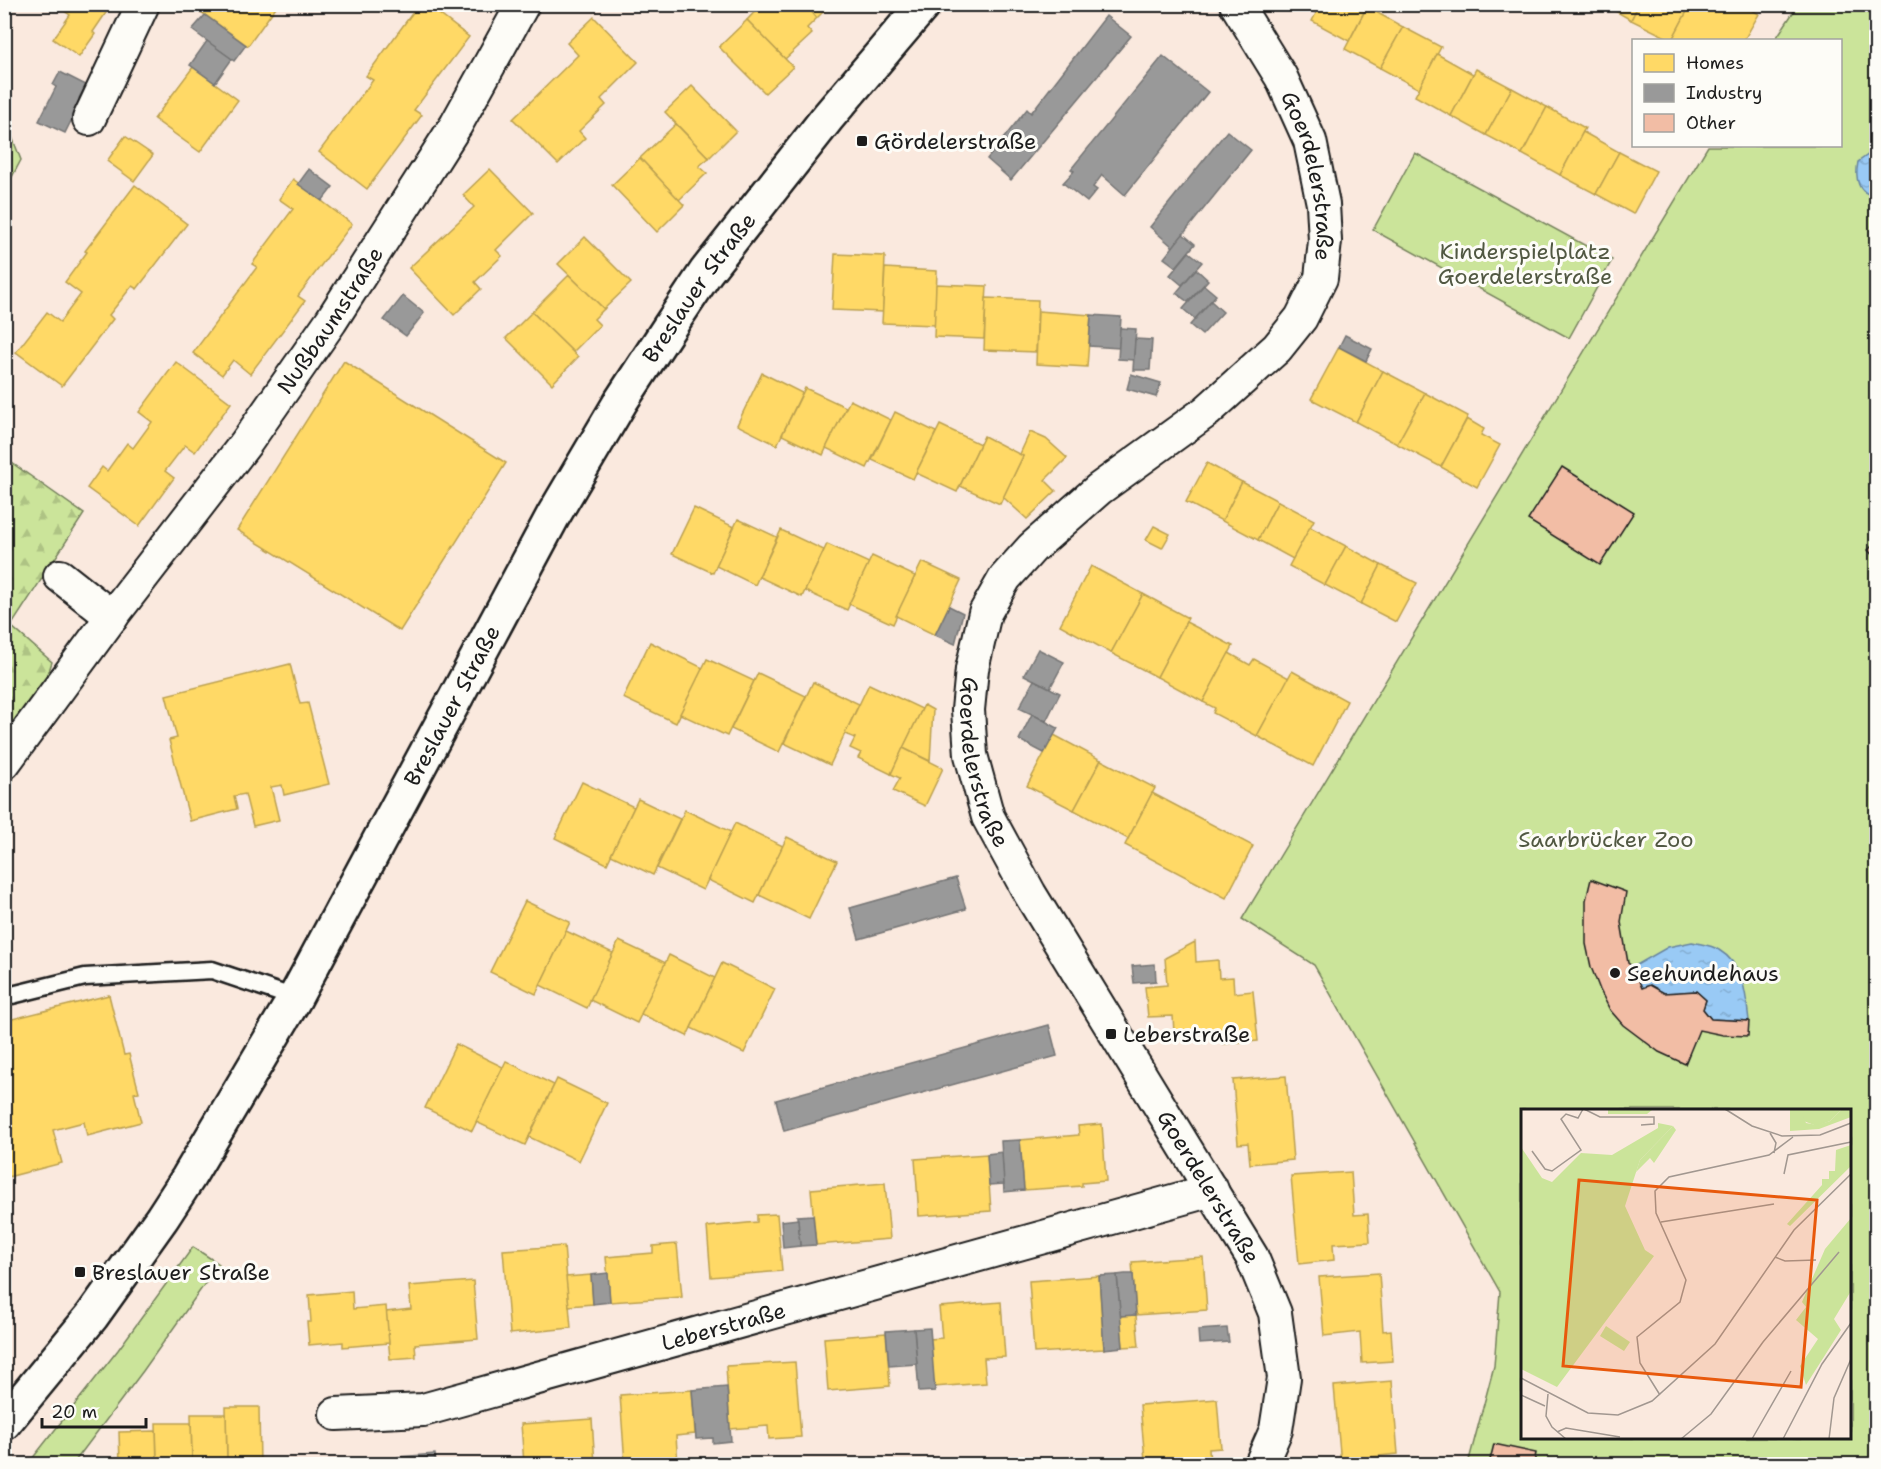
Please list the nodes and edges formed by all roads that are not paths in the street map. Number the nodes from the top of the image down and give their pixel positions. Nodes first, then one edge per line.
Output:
1 (143, 4) edge
2 (523, 4) edge
3 (924, 4) edge
4 (1236, 4) edge
5 (89, 118) dead end
6 (60, 576) dead end
7 (112, 616) junction
8 (4, 764) edge
9 (4, 997) edge
10 (295, 998) junction
11 (1212, 1190) junction
12 (336, 1414) dead end
13 (4, 1423) edge
14 (1261, 1464) edge

1 - 5 street
2 - 7 street, Nußbaumstraße
3 - 10 street, Breslauer Straße
4 - 11 street, Goerdelerstraße
6 - 7 street
7 - 8 street, Nußbaumstraße
9 - 10 lane
10 - 13 street, Breslauer Straße
11 - 12 street, Leberstraße
11 - 14 street, Goerdelerstraße

